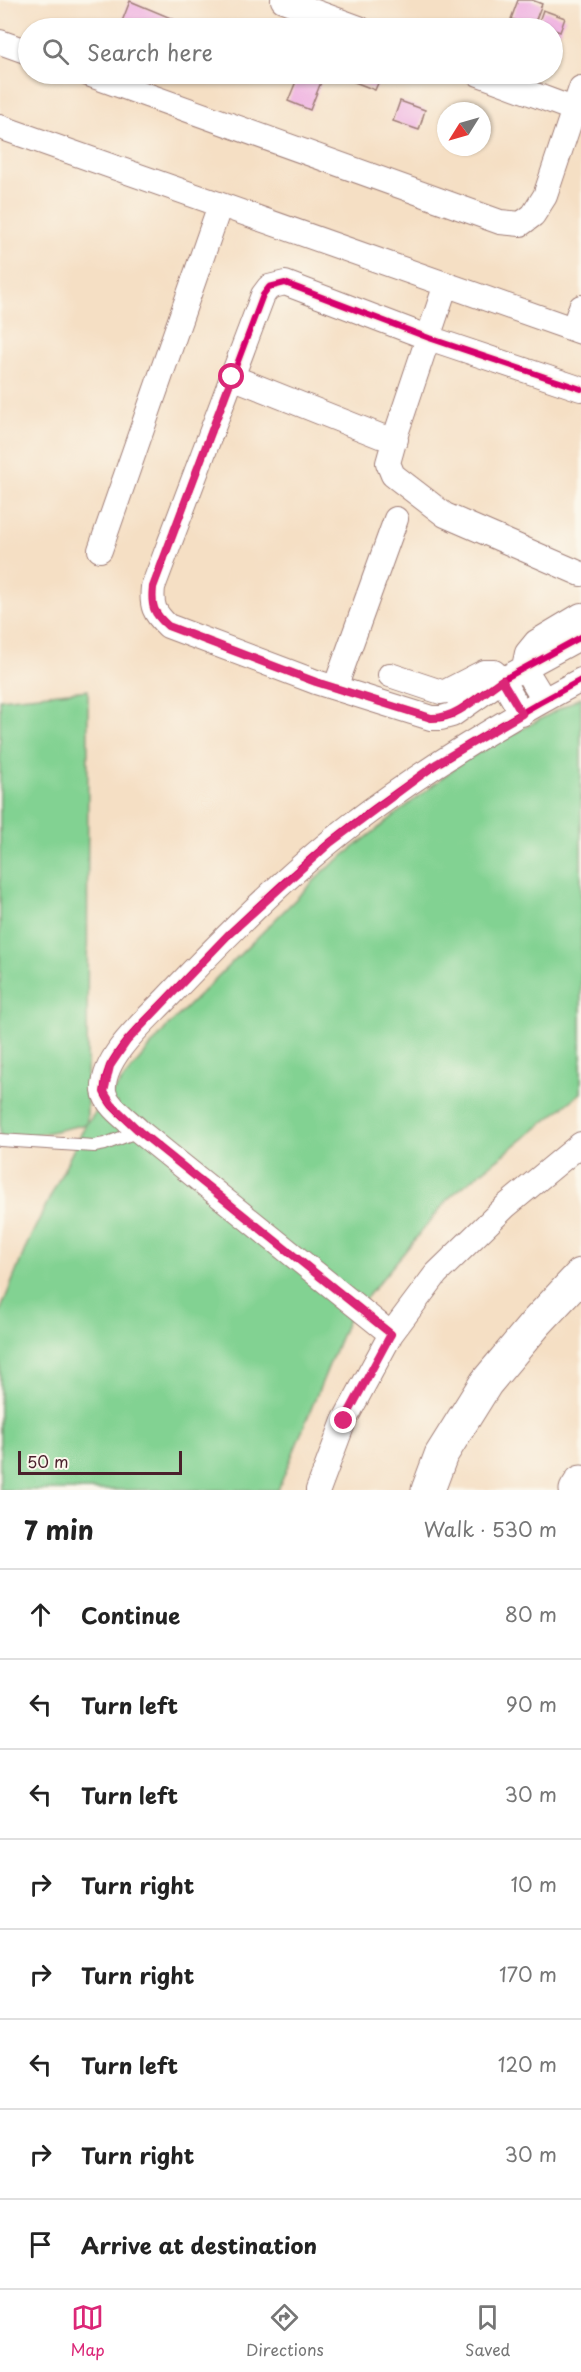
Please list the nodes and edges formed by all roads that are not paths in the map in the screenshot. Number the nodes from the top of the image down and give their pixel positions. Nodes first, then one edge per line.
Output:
1 (282, 0) edge
2 (332, 18) edge
3 (0, 42) edge
4 (18, 48) edge
5 (116, 84) edge
6 (513, 84) edge
7 (578, 103) edge
8 (0, 127) edge
9 (220, 205) junction
10 (446, 284) junction
11 (578, 322) edge
12 (429, 338) junction
13 (232, 377) junction
14 (581, 389) edge
15 (396, 439) junction
16 (396, 519) dead end
17 (100, 550) dead end
18 (581, 574) edge
19 (581, 615) edge
20 (581, 637) edge
21 (524, 668) junction
22 (390, 675) dead end
23 (502, 680) junction
24 (581, 680) edge
25 (335, 688) junction
26 (544, 700) junction
27 (522, 714) junction
28 (139, 1131) junction
29 (0, 1140) edge
30 (581, 1144) edge
31 (581, 1275) edge
32 (391, 1334) junction
33 (581, 1482) edge
34 (318, 1490) edge
35 (428, 1490) edge
36 (576, 1490) edge

1 - 2 street
3 - 4 street
5 - 7 street
6 - 7 street
8 - 9 street
9 - 10 street
9 - 17 street
10 - 11 street
10 - 12 street
12 - 13 street
12 - 14 street
12 - 15 street
13 - 15 street
13 - 25 street
15 - 18 street
16 - 25 street
19 - 21 street
20 - 21 street
21 - 23 street
21 - 26 street
22 - 23 street
23 - 25 street
23 - 27 street
24 - 26 street
26 - 27 street
27 - 28 street
28 - 29 lane
28 - 32 street
30 - 32 street
31 - 35 main road
32 - 34 street
33 - 36 main road

